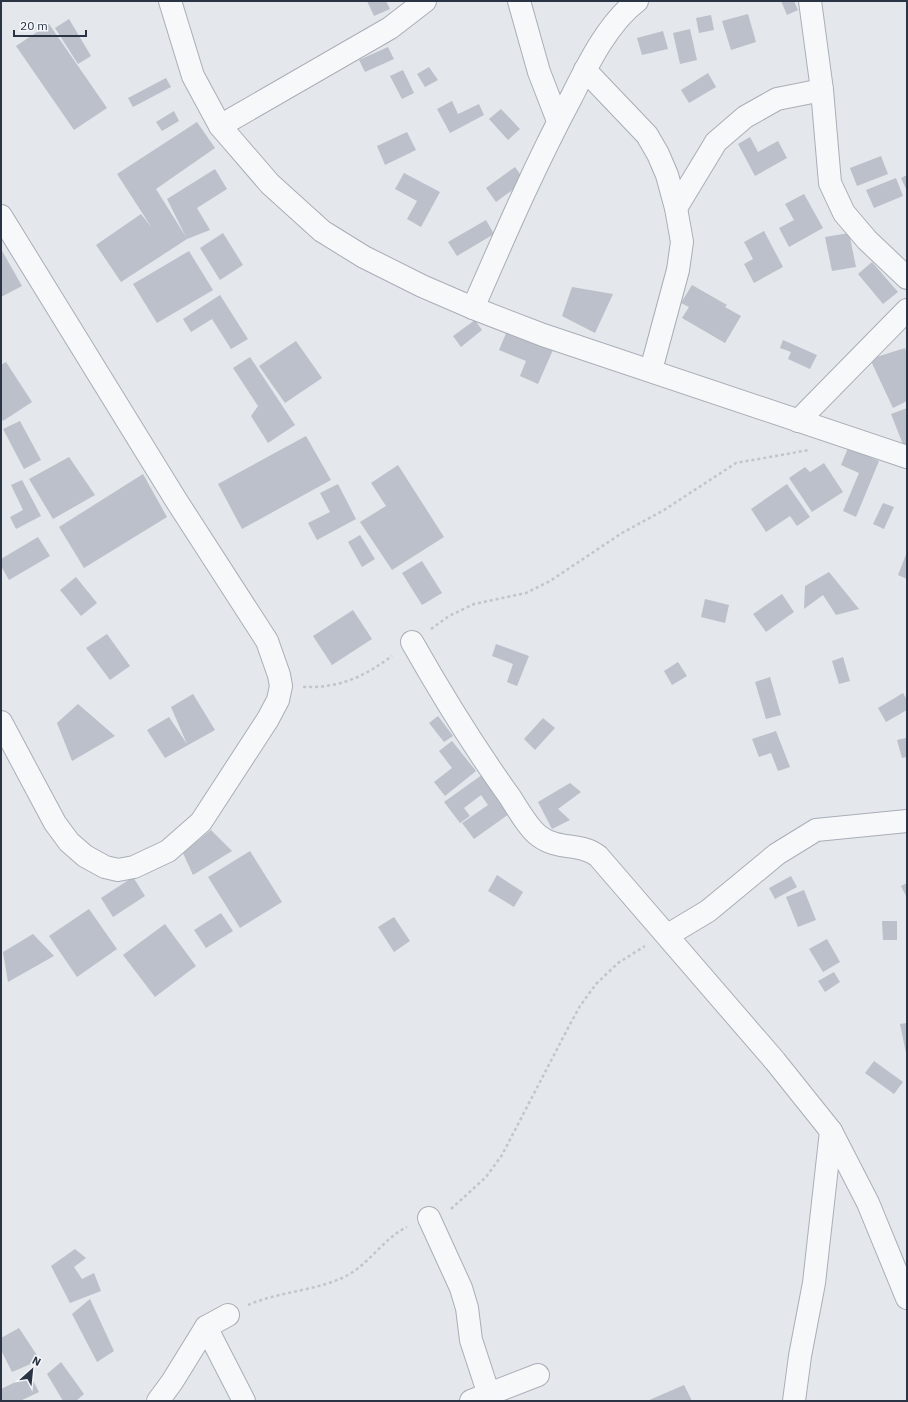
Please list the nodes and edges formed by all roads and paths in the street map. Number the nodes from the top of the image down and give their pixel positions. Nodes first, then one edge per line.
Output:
1 (170, 1) edge
2 (425, 1) edge
3 (519, 1) edge
4 (637, 1) edge
5 (810, 1) edge
6 (585, 70) junction
7 (822, 90) junction
8 (558, 121) junction
9 (220, 126) junction
10 (676, 208) junction
11 (1, 216) edge
12 (907, 278) edge
13 (473, 308) junction
14 (907, 310) edge
15 (651, 370) junction
16 (798, 420) junction
17 (813, 449) dead end
18 (907, 457) edge
19 (412, 642) junction
20 (281, 686) junction
21 (1, 722) edge
22 (907, 821) edge
23 (668, 935) junction
24 (832, 1131) junction
25 (429, 1218) junction
26 (907, 1298) edge
27 (228, 1315) joint
28 (206, 1327) junction
29 (538, 1375) dead end
30 (483, 1399) edge
31 (158, 1401) edge
32 (244, 1401) edge
33 (794, 1401) edge

1 - 9 street
2 - 9 street
3 - 8 street
4 - 6 street
5 - 7 street
6 - 8 street
6 - 10 street
7 - 10 street
7 - 12 street
8 - 13 street
9 - 13 street
10 - 15 street
11 - 20 street
13 - 15 street
14 - 16 street
15 - 16 street
16 - 18 street
17 - 19 path
19 - 20 path
19 - 23 street
20 - 21 street
22 - 23 street
23 - 24 street
23 - 25 path
24 - 26 street
24 - 33 street
25 - 27 path
25 - 30 street
27 - 28 street
28 - 31 street
28 - 32 street
29 - 30 street

